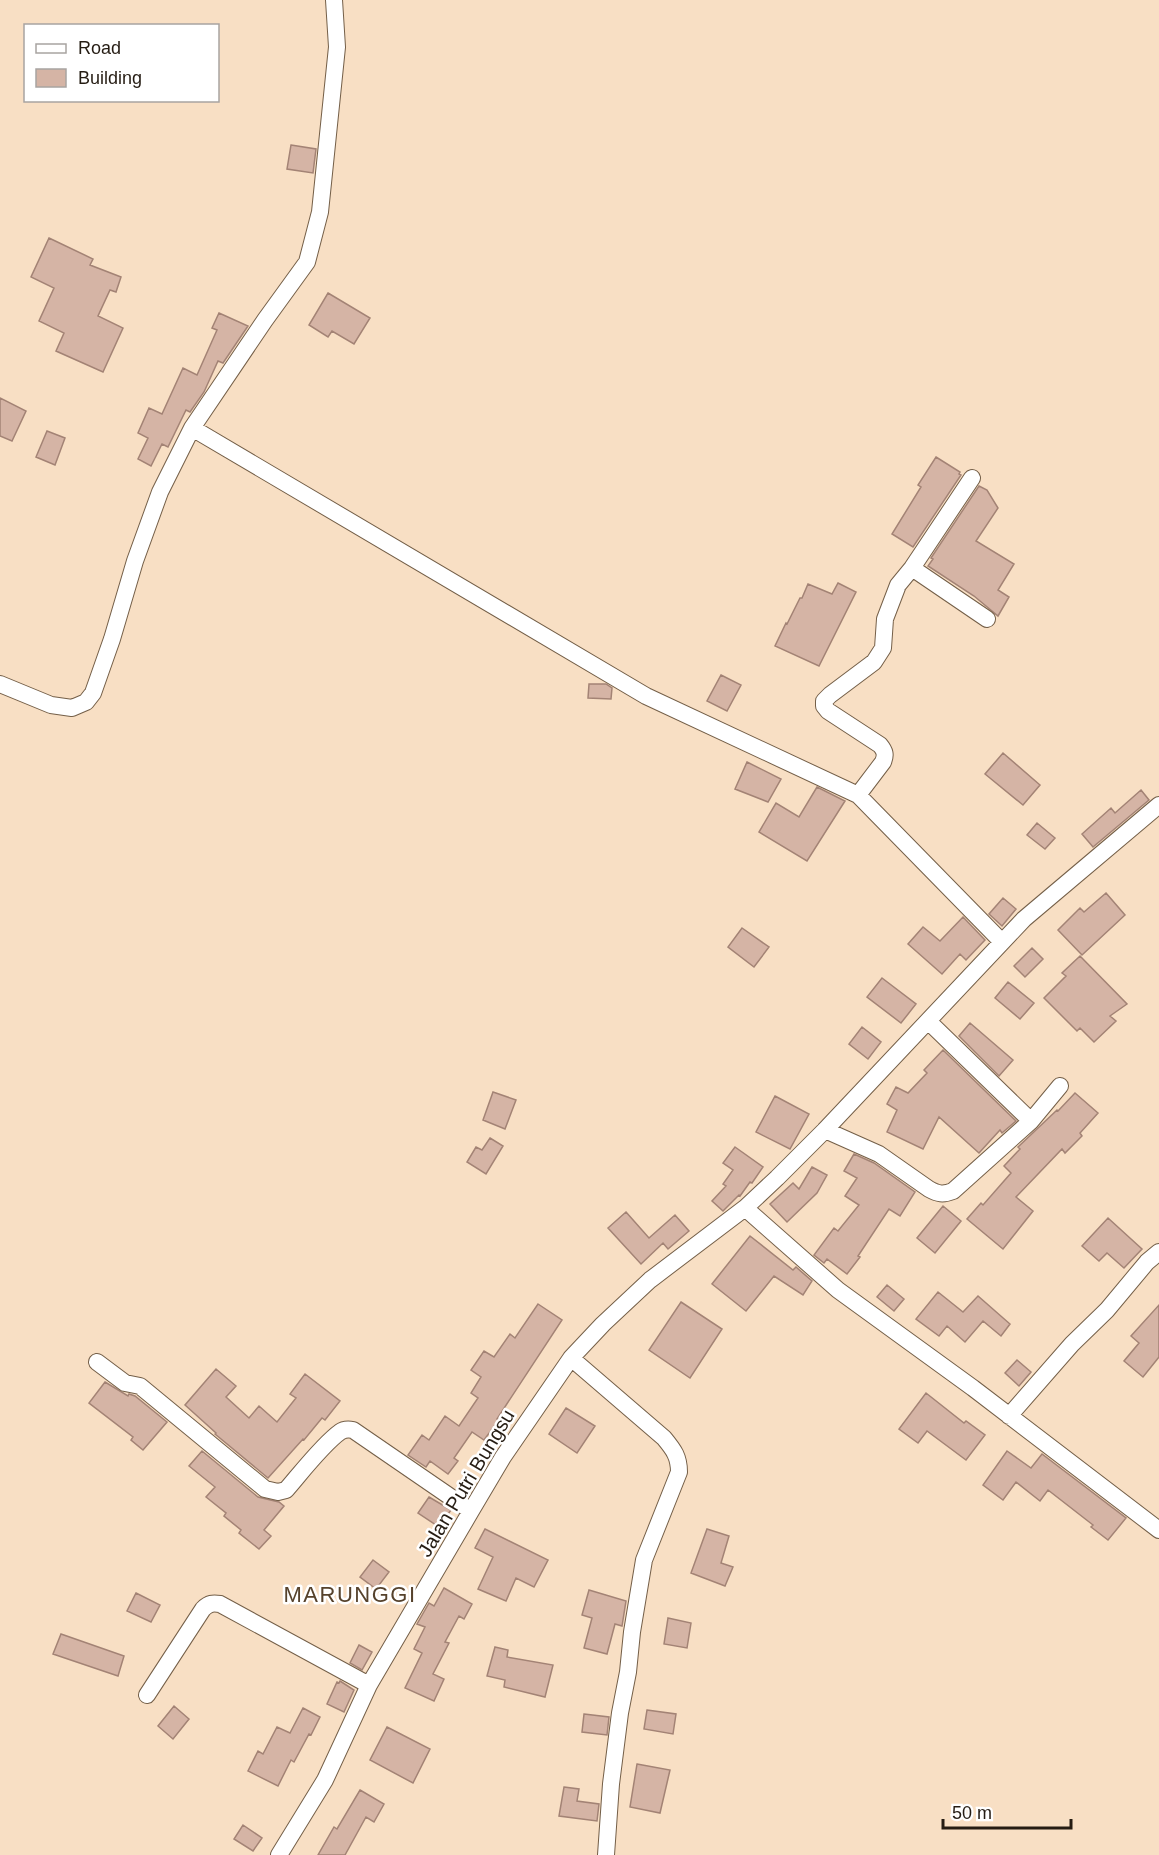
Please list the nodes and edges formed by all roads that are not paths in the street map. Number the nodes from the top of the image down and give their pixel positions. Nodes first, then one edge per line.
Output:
1 (334, 0) edge
2 (192, 428) junction
3 (972, 477) dead end
4 (912, 568) junction
5 (987, 619) dead end
6 (0, 684) edge
7 (858, 795) junction
8 (1159, 805) edge
9 (1002, 942) junction
10 (928, 1021) junction
11 (1060, 1086) dead end
12 (1030, 1121) junction
13 (825, 1130) junction
14 (744, 1208) junction
15 (1159, 1252) edge
16 (571, 1358) junction
17 (98, 1362) dead end
18 (1009, 1416) junction
19 (471, 1511) junction
20 (1159, 1530) edge
21 (369, 1686) junction
22 (147, 1695) dead end
23 (279, 1855) edge
24 (606, 1855) edge

1 - 2 street
2 - 6 street
2 - 7 street
3 - 4 street
4 - 5 street
4 - 7 street
7 - 9 street
8 - 9 street, Jalan Putri Bungsu
9 - 10 street, Jalan Putri Bungsu
10 - 12 street
10 - 13 street, Jalan Putri Bungsu
11 - 12 street
12 - 13 street
13 - 14 street, Jalan Putri Bungsu
14 - 16 street, Jalan Putri Bungsu
14 - 18 street
15 - 18 street
16 - 19 street, Jalan Putri Bungsu
16 - 24 street
17 - 19 street
18 - 20 street
19 - 21 street, Jalan Putri Bungsu
21 - 22 street
21 - 23 street, Jalan Putri Bungsu

